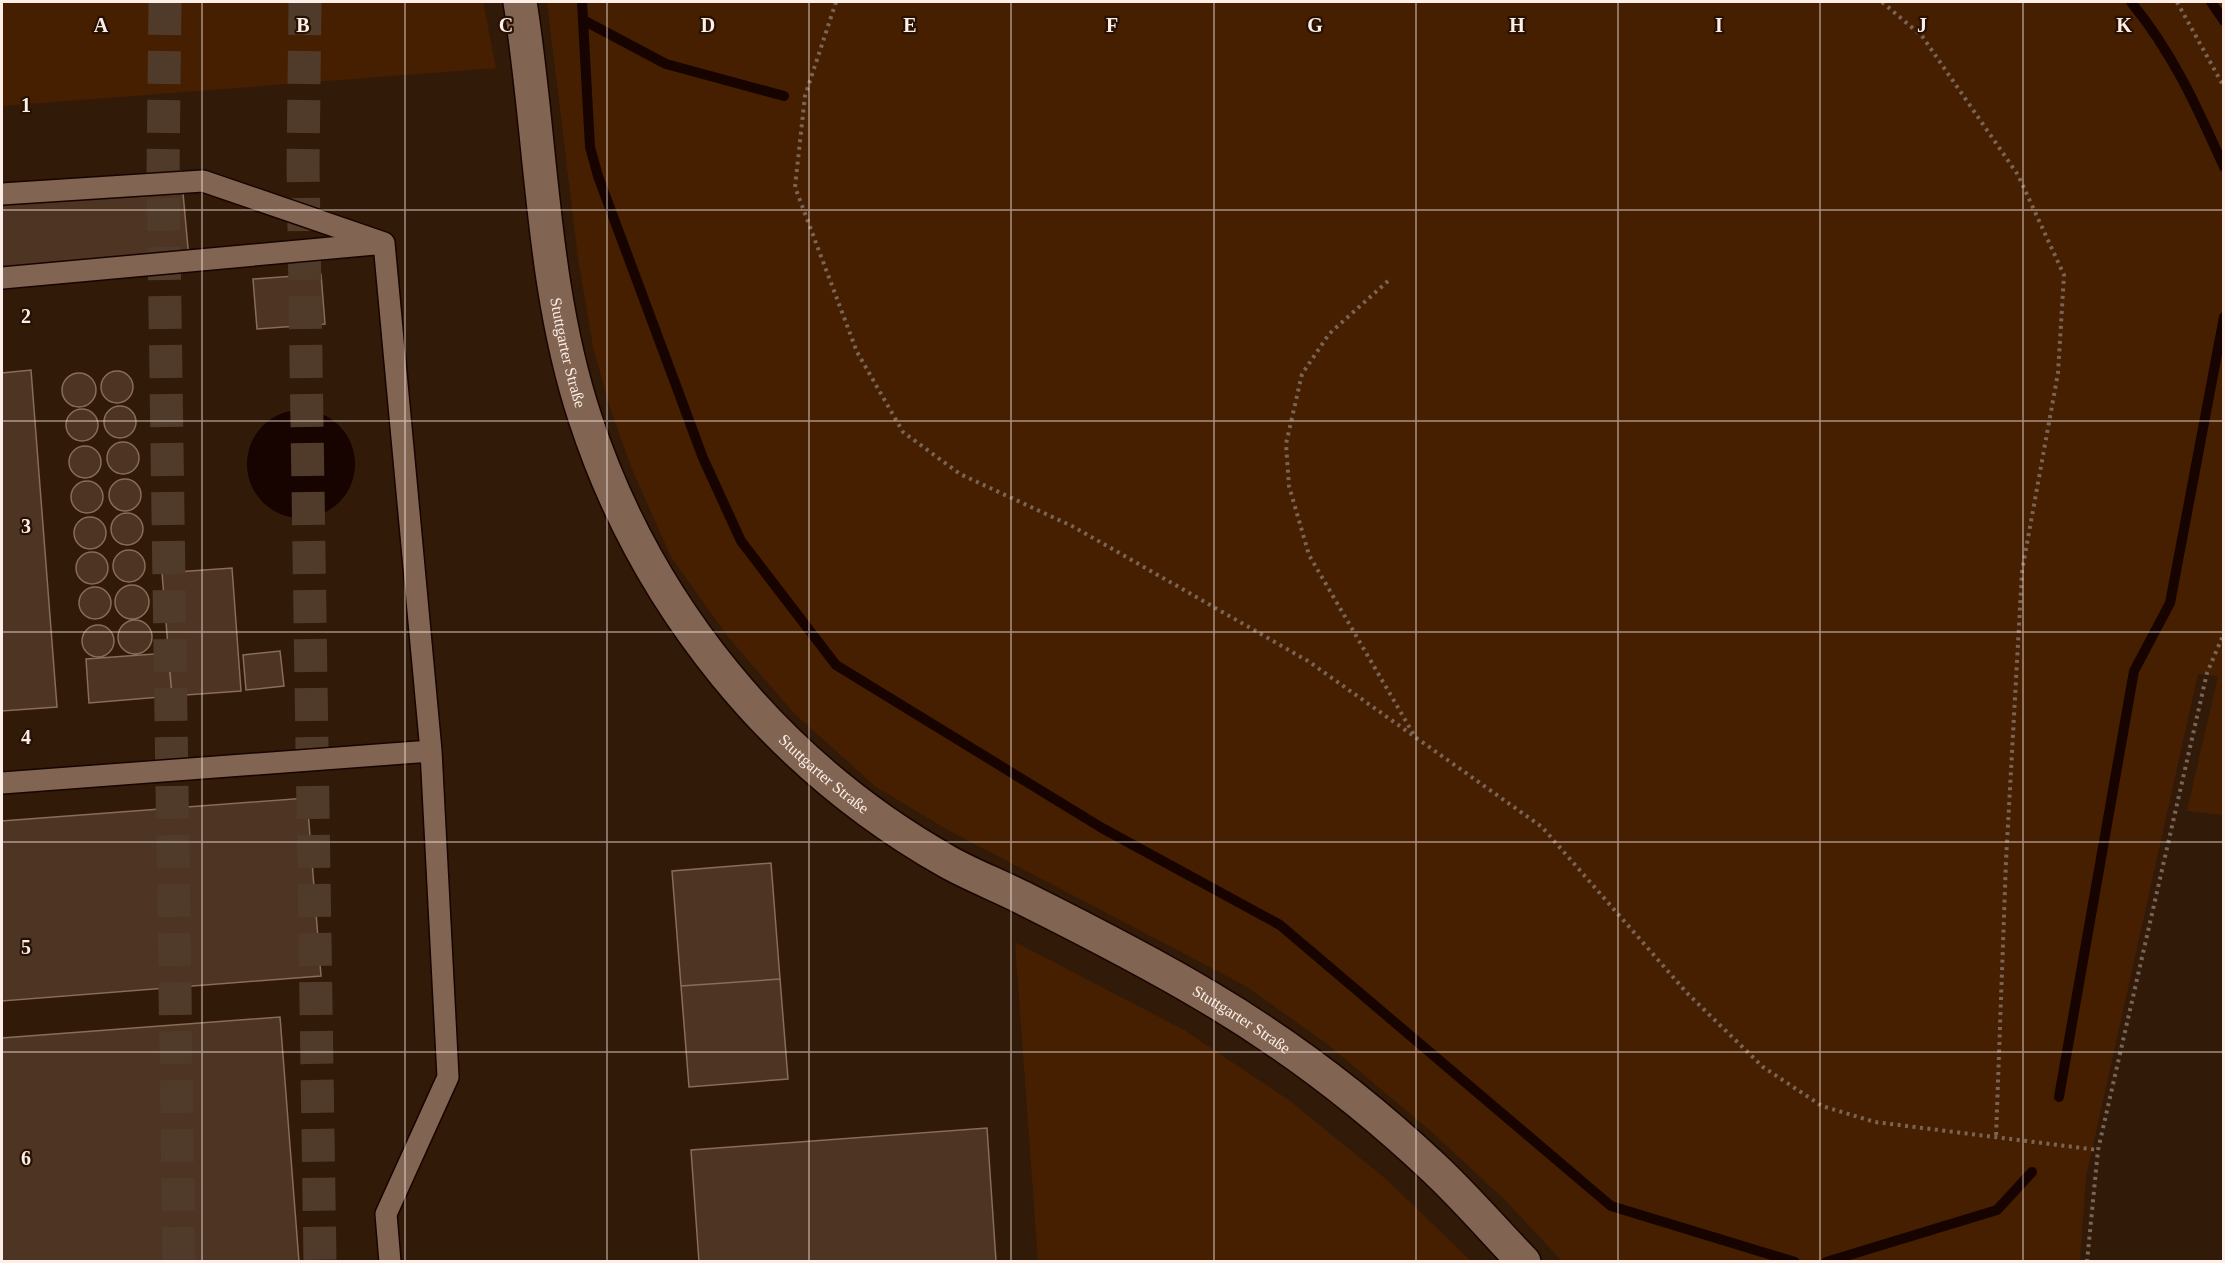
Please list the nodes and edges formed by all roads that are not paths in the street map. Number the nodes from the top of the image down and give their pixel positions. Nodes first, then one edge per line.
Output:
1 (520, 2) edge
2 (2, 194) edge
3 (384, 243) junction
4 (2, 278) edge
5 (431, 751) junction
6 (2, 783) edge
7 (390, 1262) edge
8 (1524, 1262) edge

1 - 8 main road, Stuttgarter Straße
2 - 3 lane
3 - 4 lane
3 - 5 lane
5 - 6 lane
5 - 7 lane

